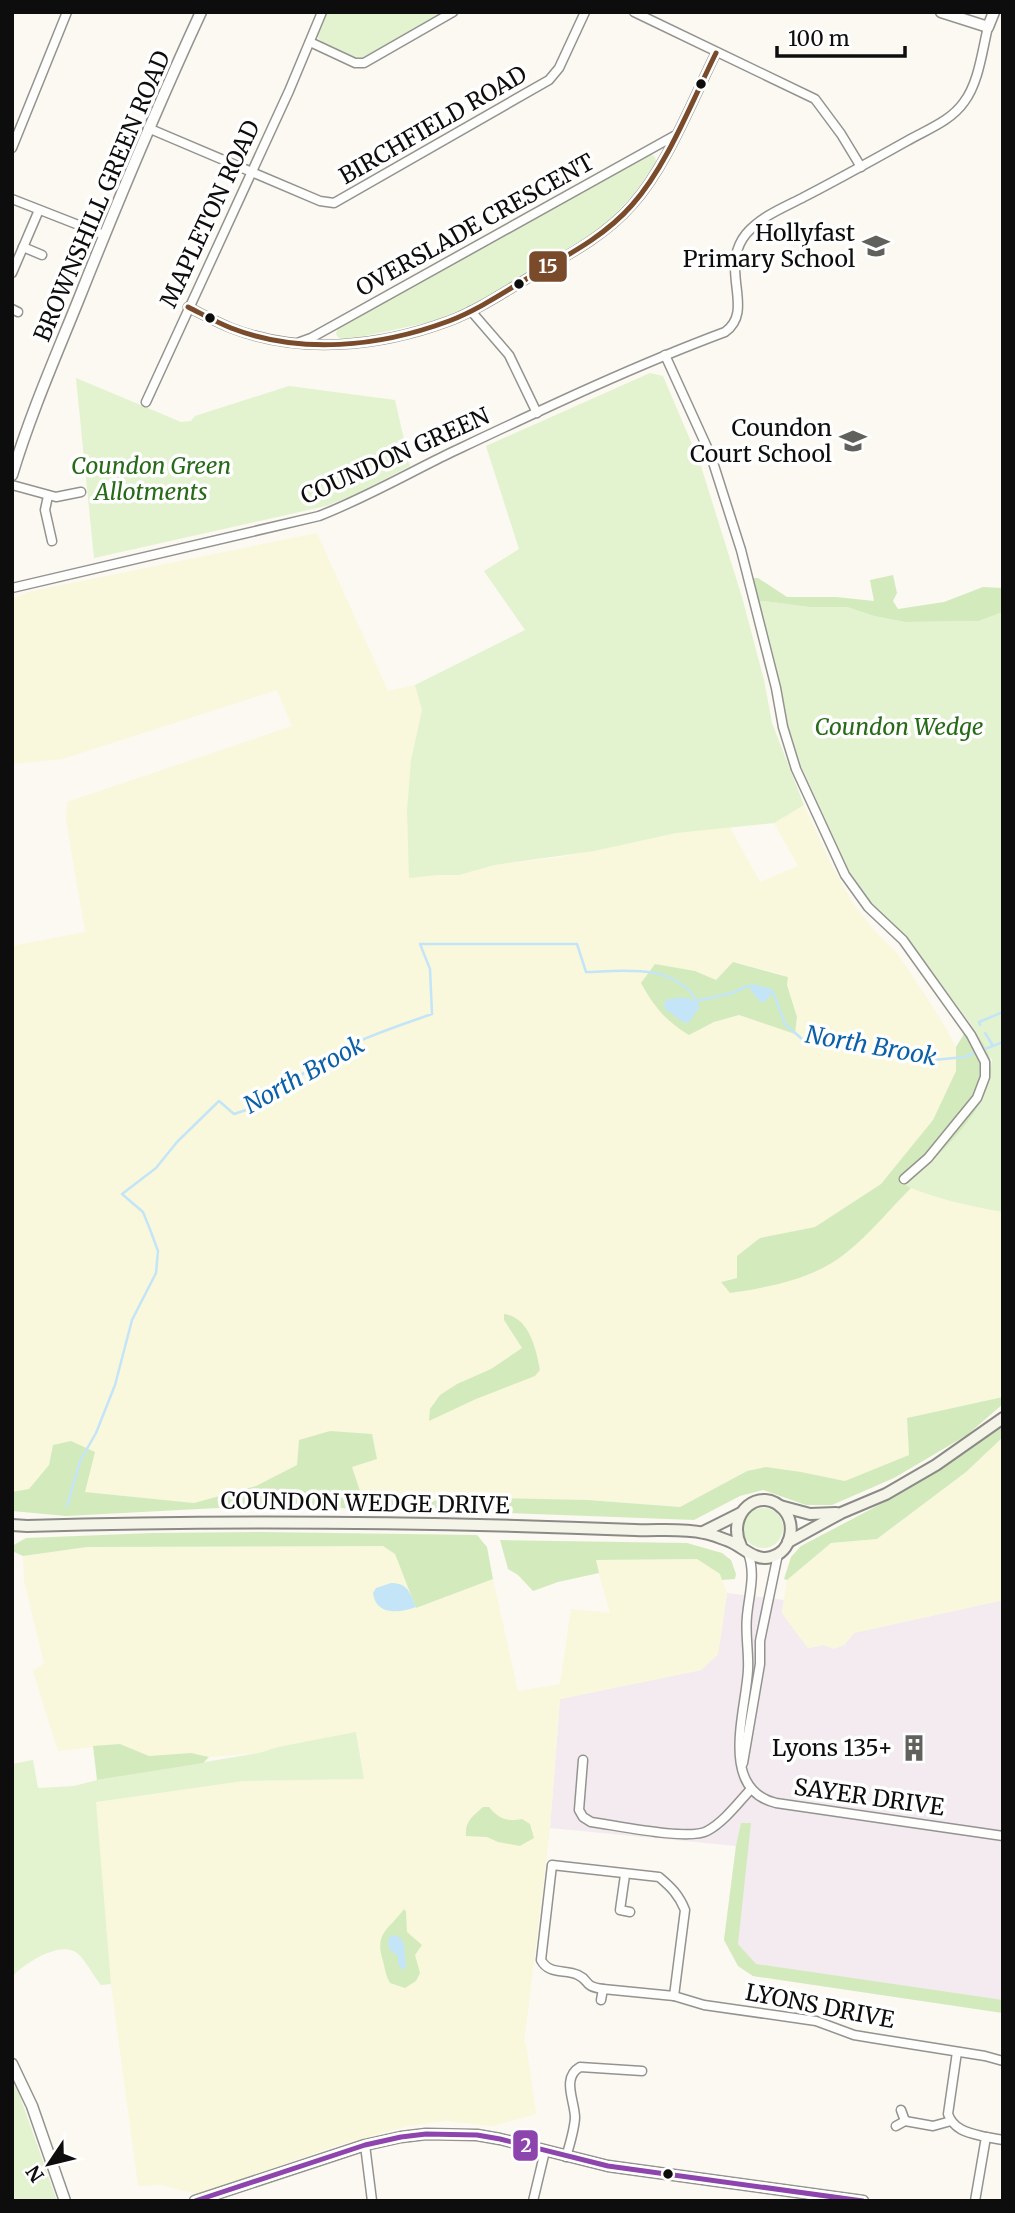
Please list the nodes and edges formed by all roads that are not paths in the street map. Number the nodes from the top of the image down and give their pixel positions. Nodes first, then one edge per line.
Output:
1 (67, 12) edge
2 (201, 12) edge
3 (322, 12) edge
4 (453, 12) edge
5 (585, 12) edge
6 (634, 12) edge
7 (941, 12) edge
8 (994, 12) edge
9 (988, 27) junction
10 (310, 42) junction
11 (716, 52) junction
12 (148, 128) junction
13 (674, 136) junction
14 (12, 148) edge
15 (861, 167) junction
16 (251, 172) junction
17 (12, 199) edge
18 (39, 210) junction
19 (104, 235) junction
20 (18, 251) edge
21 (42, 255) dead end
22 (12, 272) edge
23 (188, 307) junction
24 (471, 311) junction
25 (293, 343) junction
26 (665, 355) junction
27 (146, 402) dead end
28 (537, 413) junction
29 (12, 475) edge
30 (12, 485) edge
31 (81, 492) dead end
32 (48, 496) junction
33 (52, 541) dead end
34 (12, 588) edge
35 (904, 1179) dead end
36 (1003, 1418) edge
37 (780, 1506) junction
38 (741, 1513) junction
39 (841, 1513) junction
40 (12, 1525) edge
41 (27, 1526) junction
42 (12, 1532) edge
43 (703, 1532) junction
44 (788, 1542) junction
45 (744, 1549) junction
46 (778, 1554) junction
47 (583, 1760) dead end
48 (743, 1773) junction
49 (751, 1789) junction
50 (1003, 1836) edge
51 (625, 1875) junction
52 (610, 1909) dead end
53 (620, 1910) junction
54 (630, 1912) dead end
55 (603, 1989) junction
56 (674, 1996) junction
57 (601, 2000) dead end
58 (957, 2052) junction
59 (1003, 2061) edge
60 (12, 2064) edge
61 (642, 2071) dead end
62 (901, 2110) dead end
63 (951, 2122) junction
64 (986, 2137) junction
65 (1003, 2140) edge
66 (365, 2146) junction
67 (545, 2151) junction
68 (566, 2157) junction
69 (65, 2201) edge
70 (195, 2201) edge
71 (372, 2201) edge
72 (533, 2201) edge
73 (863, 2201) edge
74 (975, 2201) edge

1 - 14 street
2 - 12 street, BROWNSHILL GREEN ROAD
3 - 10 street, MAPLETON ROAD
4 - 10 street
5 - 16 street, BIRCHFIELD ROAD
6 - 11 street
7 - 9 street
8 - 9 street
9 - 15 street
10 - 16 street, MAPLETON ROAD
11 - 13 street
11 - 15 street
12 - 16 street, BIRCHFIELD ROAD
12 - 19 street, BROWNSHILL GREEN ROAD
13 - 24 street
13 - 25 street, OVERSLADE CRESCENT
15 - 26 street, COUNDON GREEN
16 - 23 street, MAPLETON ROAD
17 - 18 street
18 - 19 street
18 - 20 street
19 - 29 street, BROWNSHILL GREEN ROAD
20 - 21 street
20 - 22 street
23 - 25 street
23 - 27 street, MAPLETON ROAD
24 - 25 street
24 - 28 street
26 - 28 street, COUNDON GREEN
26 - 35 street
28 - 34 street, COUNDON GREEN
30 - 32 street
31 - 32 street
32 - 33 street
36 - 39 main road, COUNDON WEDGE DRIVE
37 - 38 main road, COUNDON WEDGE DRIVE
37 - 39 main road, COUNDON WEDGE DRIVE
37 - 44 main road
38 - 43 main road, COUNDON WEDGE DRIVE
38 - 45 main road
39 - 44 main road, COUNDON WEDGE DRIVE
40 - 41 main road, COUNDON WEDGE DRIVE
41 - 42 main road, COUNDON WEDGE DRIVE
41 - 43 main road, COUNDON WEDGE DRIVE
43 - 45 main road, COUNDON WEDGE DRIVE
44 - 46 main road, COUNDON WEDGE DRIVE
45 - 46 main road, COUNDON WEDGE DRIVE
45 - 48 street
46 - 48 street
47 - 49 street
48 - 49 street
49 - 50 street, SAYER DRIVE
51 - 53 street
51 - 55 street, LYONS DRIVE
51 - 56 street
52 - 53 street
53 - 54 street
55 - 56 street, LYONS DRIVE
55 - 57 street
56 - 58 street, LYONS DRIVE
58 - 59 street, LYONS DRIVE
58 - 63 street
60 - 69 street
61 - 68 street
62 - 63 street
63 - 64 street
64 - 65 street
64 - 74 street
66 - 67 street
66 - 70 street
66 - 71 street
67 - 68 street
67 - 72 street
68 - 73 street

